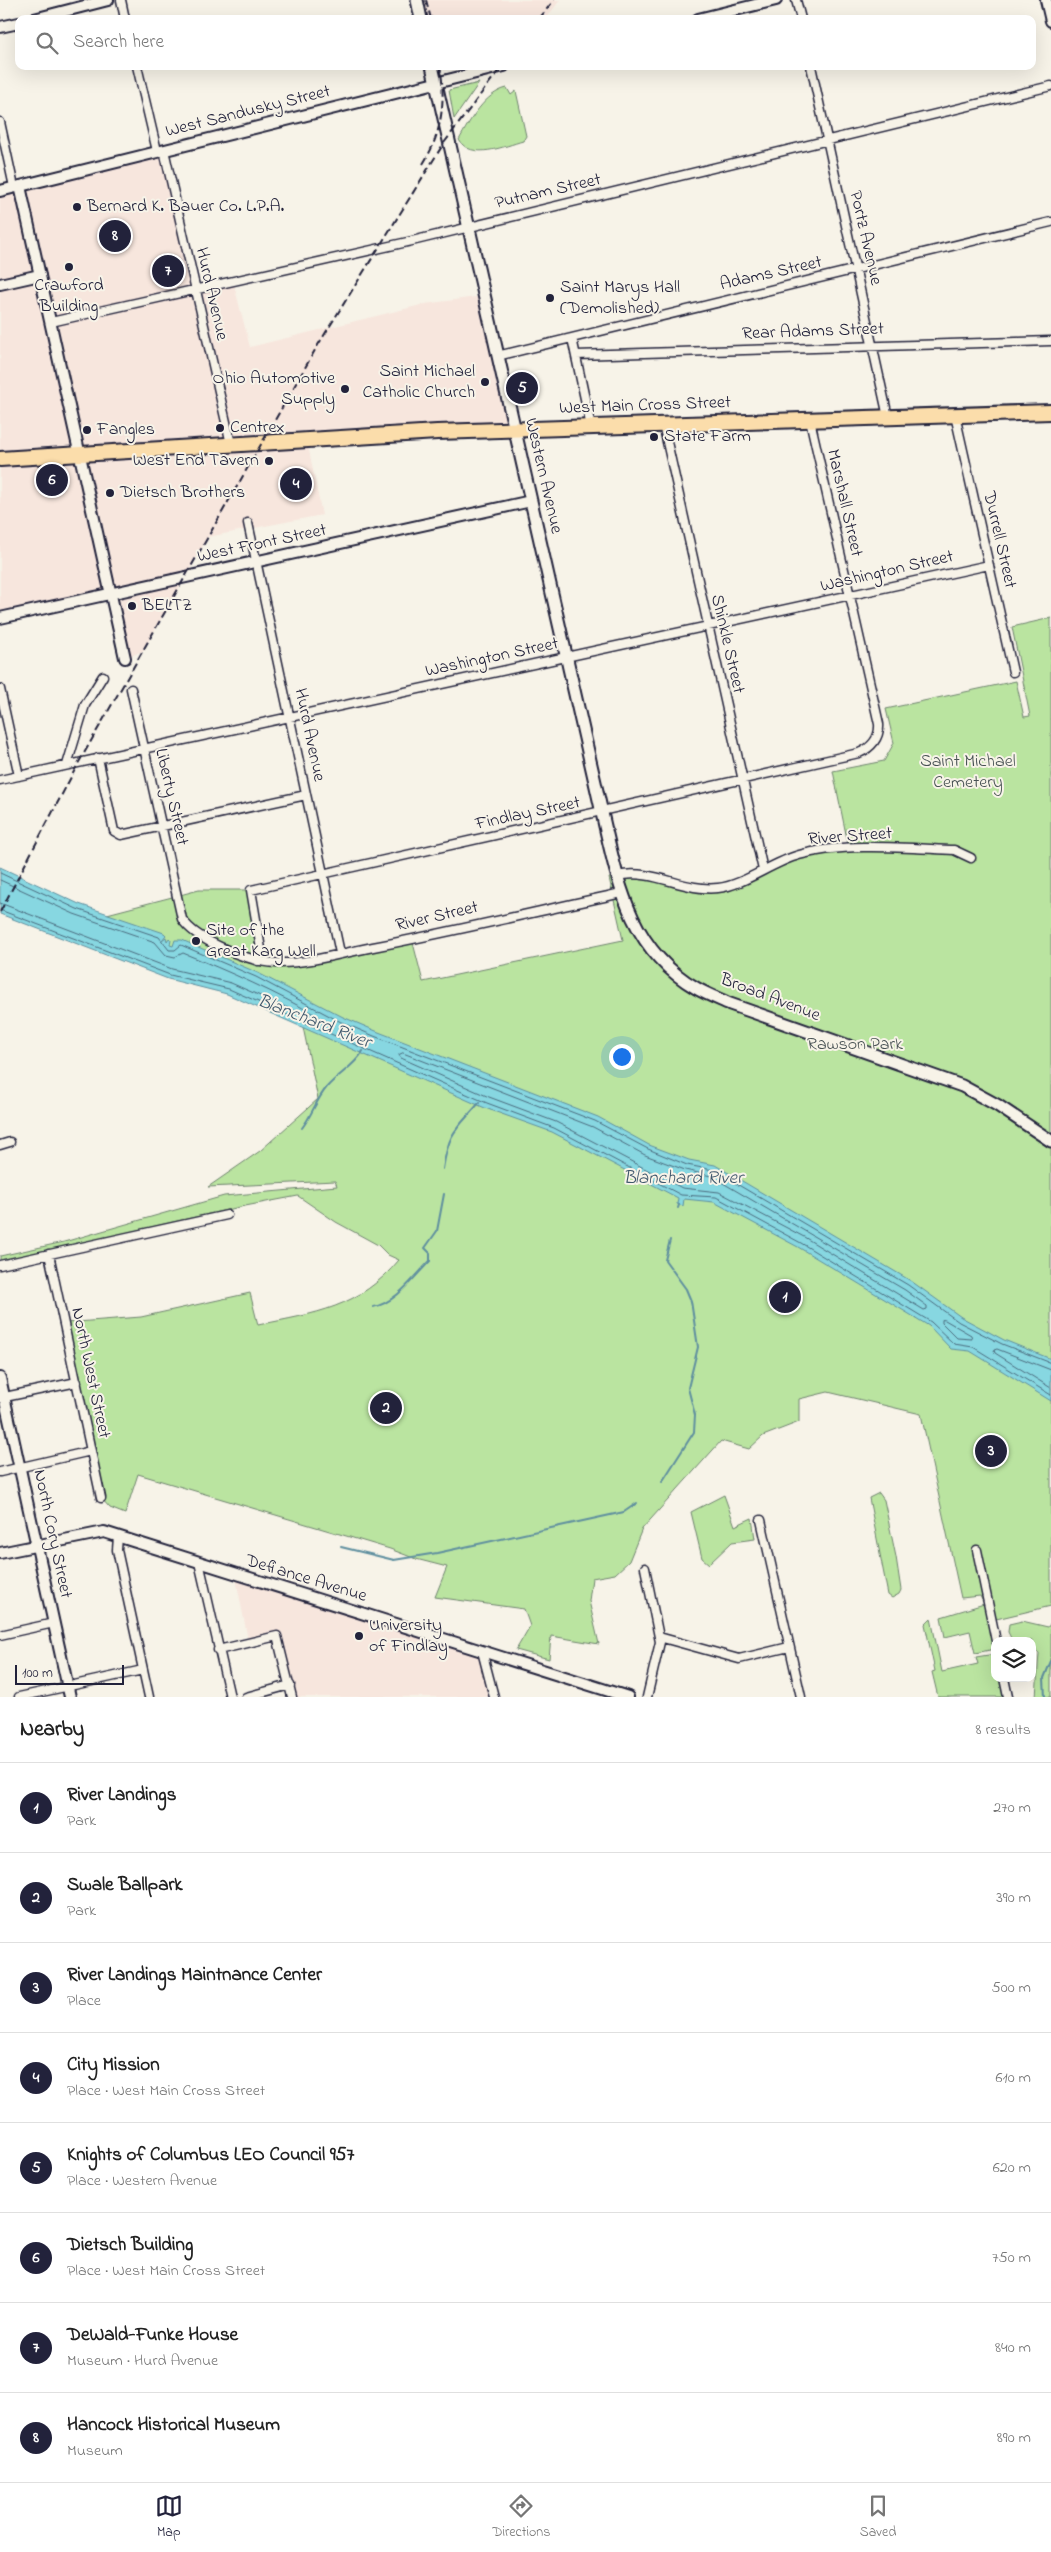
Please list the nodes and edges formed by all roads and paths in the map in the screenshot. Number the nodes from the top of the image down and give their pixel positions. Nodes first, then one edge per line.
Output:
1 (108, 0) edge
2 (120, 0) edge
3 (417, 0) edge
4 (776, 0) edge
5 (796, 0) edge
6 (1046, 0) edge
7 (50, 15) edge
8 (124, 15) edge
9 (421, 15) edge
10 (714, 15) edge
11 (800, 15) edge
12 (1051, 21) edge
13 (15, 24) edge
14 (0, 27) edge
15 (138, 70) edge
16 (433, 70) edge
17 (488, 70) edge
18 (812, 70) edge
19 (436, 83) junction
20 (1051, 86) edge
21 (0, 122) edge
22 (827, 140) junction
23 (160, 150) junction
24 (17, 187) junction
25 (0, 191) edge
26 (1051, 222) edge
27 (467, 227) junction
28 (856, 270) junction
29 (40, 275) junction
30 (0, 284) edge
31 (195, 290) junction
32 (51, 322) junction
33 (572, 338) junction
34 (1051, 341) edge
35 (873, 345) junction
36 (576, 355) junction
37 (497, 356) junction
38 (1051, 412) edge
39 (956, 415) junction
40 (888, 418) junction
41 (810, 420) junction
42 (663, 424) junction
43 (591, 427) junction
44 (514, 429) junction
45 (231, 444) junction
46 (80, 453) junction
47 (0, 459) edge
48 (531, 501) junction
49 (248, 523) dead end
50 (257, 562) junction
51 (989, 564) junction
52 (110, 594) junction
53 (850, 596) junction
54 (0, 618) edge
55 (708, 626) junction
56 (566, 657) junction
57 (125, 658) dead end
58 (1013, 672) dead end
59 (103, 676) dead end
60 (0, 689) edge
61 (131, 689) dead end
62 (291, 716) junction
63 (876, 739) joint
64 (144, 749) junction
65 (98, 758) junction
66 (67, 765) junction
67 (19, 776) junction
68 (0, 780) edge
69 (743, 781) junction
70 (306, 795) junction
71 (602, 813) junction
72 (162, 826) junction
73 (971, 858) dead end
74 (763, 870) junction
75 (323, 874) junction
76 (617, 876) junction
77 (622, 893) junction
78 (340, 953) junction
79 (258, 961) junction
80 (1051, 1141) edge
81 (10, 1142) dead end
82 (0, 1144) edge
83 (227, 1214) dead end
84 (49, 1254) junction
85 (0, 1265) edge
86 (0, 1378) edge
87 (77, 1382) junction
88 (2, 1398) edge
89 (91, 1451) junction
90 (20, 1467) junction
91 (0, 1472) edge
92 (101, 1498) dead end
93 (761, 1520) dead end
94 (118, 1537) junction
95 (37, 1545) junction
96 (976, 1550) dead end
97 (0, 1553) edge
98 (199, 1562) junction
99 (645, 1568) dead end
100 (54, 1623) junction
101 (0, 1636) edge
102 (659, 1637) junction
103 (995, 1637) edge
104 (789, 1647) junction
105 (218, 1650) junction
106 (482, 1651) junction
107 (143, 1670) junction
108 (1005, 1682) edge
109 (68, 1686) junction
110 (290, 1686) junction
111 (19, 1697) edge
112 (70, 1697) edge
113 (149, 1697) edge
114 (230, 1697) edge
115 (246, 1697) edge
116 (292, 1697) edge
117 (494, 1697) edge
118 (628, 1697) edge
119 (647, 1697) edge
120 (801, 1697) edge
121 (1008, 1697) edge

1 - 7 street
2 - 8 street
3 - 9 main road
4 - 10 street
5 - 11 street
6 - 12 street
13 - 14 street
15 - 23 street, Hurd Avenue
16 - 19 main road, Western Avenue
17 - 19 street, West Sandusky Street
18 - 22 street, Portz Avenue
19 - 23 street, West Sandusky Street
19 - 27 main road, Western Avenue
20 - 22 street, Putnam Street
21 - 24 street
22 - 27 street, Putnam Street
22 - 28 street, Portz Avenue
23 - 24 street, West Sandusky Street
23 - 31 street, Hurd Avenue
24 - 25 street, West Sandusky Street
24 - 29 street
26 - 28 street, Adams Street
27 - 31 street, Putnam Street
27 - 37 main road, Western Avenue
28 - 33 street, Adams Street
28 - 35 street, Portz Avenue
29 - 30 street
29 - 32 street
31 - 32 street, Putnam Street
31 - 45 street, Hurd Avenue
32 - 46 street
33 - 36 street
33 - 37 street, Adams Street
34 - 35 street, Rear Adams Street
35 - 36 street, Rear Adams Street
35 - 40 street, Portz Avenue
36 - 43 street
37 - 44 main road, Western Avenue
38 - 39 highway, West Main Cross Street
39 - 40 highway, West Main Cross Street
39 - 51 street, Durrell Street
40 - 41 highway, West Main Cross Street
41 - 42 highway, West Main Cross Street
41 - 53 street, Marshall Street
42 - 43 highway, West Main Cross Street
42 - 55 street, Shinkle Street
43 - 44 highway, West Main Cross Street
44 - 45 highway, West Main Cross Street
44 - 48 main road, Western Avenue
45 - 46 highway, West Main Cross Street
46 - 47 highway, West Main Cross Street
46 - 52 street
48 - 50 street, West Front Street
48 - 56 main road, Western Avenue
49 - 50 street, Hurd Avenue
50 - 52 street, West Front Street
50 - 62 street, Hurd Avenue
51 - 53 street, Washington Street
51 - 58 street, Durrell Street
52 - 54 street, West Front Street
52 - 57 street
53 - 55 street, Washington Street
53 - 63 street, Marshall Street
55 - 56 street, Washington Street
55 - 69 street, Shinkle Street
56 - 62 street, Washington Street
56 - 71 main road, Western Avenue
59 - 66 street
60 - 67 street
61 - 64 street, Liberty Street
62 - 64 street, Washington Street
62 - 70 street, Hurd Avenue
63 - 69 street, Findlay Street
64 - 65 street, Washington Street
64 - 72 street, Liberty Street
65 - 66 street, Washington Street
65 - 72 street
66 - 67 street, Washington Street
67 - 68 street, Washington Street
69 - 71 street, Findlay Street
69 - 74 street, Shinkle Street
70 - 72 street
70 - 75 street, Hurd Avenue
71 - 75 street, Findlay Street
71 - 76 main road, Western Avenue
72 - 79 street, Liberty Street
73 - 74 street, River Street
74 - 76 street, River Street
75 - 78 street, Hurd Avenue
75 - 79 street, Findlay Street
76 - 77 main road, Western Avenue
77 - 78 street, River Street
77 - 80 main road, Broad Avenue
78 - 79 street, River Street
81 - 82 street
83 - 84 street
84 - 85 street
84 - 87 street, North West Street
86 - 88 street, North Cory Street
87 - 88 street
87 - 89 street, North West Street
88 - 90 street, North Cory Street
89 - 90 street
89 - 92 street, North West Street
90 - 91 street
90 - 95 street, North Cory Street
93 - 104 street
94 - 95 street, Defiance Avenue
94 - 98 street, Defiance Avenue
94 - 107 street
95 - 97 street, Defiance Avenue
95 - 100 street, North Cory Street
96 - 103 street
98 - 105 street
98 - 106 street, Defiance Avenue
99 - 102 street
100 - 101 street
100 - 109 street, North Cory Street
102 - 104 street
102 - 119 street
104 - 120 street
105 - 110 street
105 - 114 street
106 - 117 street
106 - 118 street, Defiance Avenue
107 - 109 street
107 - 113 street
108 - 121 street
109 - 111 street
109 - 112 street, North Cory Street
110 - 115 street
110 - 116 street

